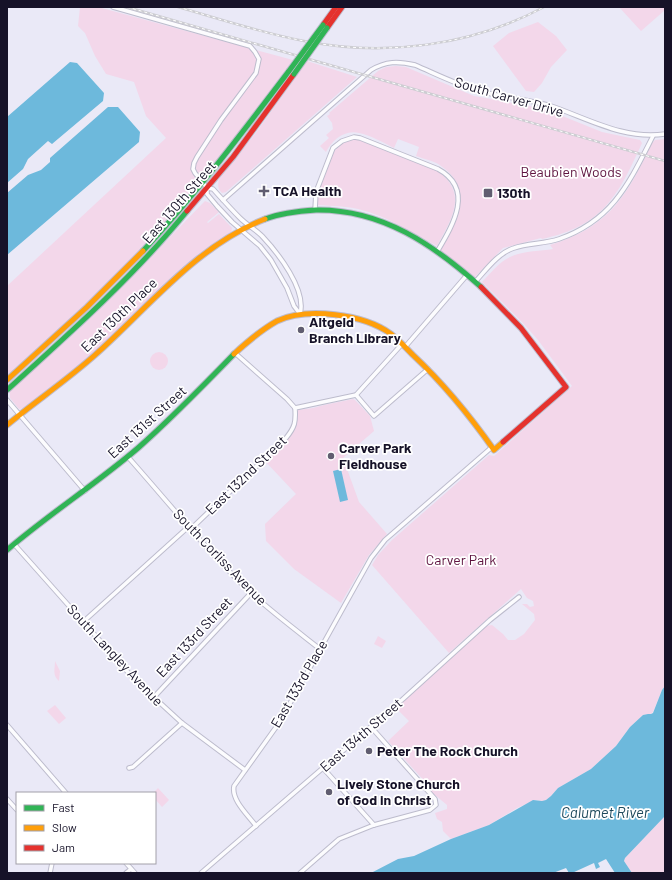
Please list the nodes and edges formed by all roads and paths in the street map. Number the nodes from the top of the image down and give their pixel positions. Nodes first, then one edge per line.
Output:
1 (113, 7) edge
2 (337, 8) edge
3 (291, 72) junction
4 (665, 134) edge
5 (652, 136) junction
6 (203, 182) junction
7 (207, 188) junction
8 (223, 200) junction
9 (315, 210) junction
10 (250, 226) junction
11 (240, 230) junction
12 (437, 252) junction
13 (467, 275) junction
14 (475, 282) junction
15 (300, 314) junction
16 (404, 345) junction
17 (235, 353) junction
18 (428, 368) junction
19 (7, 380) edge
20 (7, 390) edge
21 (356, 395) junction
22 (7, 400) edge
23 (295, 408) junction
24 (20, 414) junction
25 (7, 425) edge
26 (493, 449) junction
27 (128, 457) junction
28 (85, 491) junction
29 (190, 528) junction
30 (14, 544) junction
31 (7, 550) edge
32 (251, 593) junction
33 (520, 597) dead end
34 (83, 622) junction
35 (320, 649) junction
36 (154, 698) junction
37 (182, 723) junction
38 (7, 725) edge
39 (371, 727) junction
40 (129, 768) dead end
41 (323, 768) junction
42 (245, 770) junction
43 (65, 792) edge
44 (7, 799) edge
45 (16, 809) edge
46 (374, 825) junction
47 (256, 826) junction
48 (127, 864) edge
49 (131, 869) junction
50 (126, 873) edge
51 (135, 873) edge
52 (201, 873) edge
53 (300, 873) edge

1 - 6 street
2 - 3 street, East 130th Street, bridge
3 - 6 street, East 130th Street
3 - 7 street, East 130th Street
4 - 5 street, South Carver Drive
5 - 8 street, South Carver Drive
5 - 14 street
6 - 7 street
6 - 19 street, East 130th Street
7 - 8 street
7 - 11 street
7 - 20 street, East 130th Street
8 - 10 street
9 - 10 street, East 130th Place
9 - 12 street, East 130th Place
9 - 12 street
10 - 11 street, East 130th Place
10 - 15 street
11 - 15 street
11 - 24 street, East 130th Place
12 - 13 street, East 130th Place
13 - 14 street, East 130th Place
13 - 16 street
14 - 26 street, East 130th Place
15 - 16 street, East 131st Street
15 - 17 street, East 131st Street
16 - 18 street, East 131st Street
16 - 21 street
17 - 23 street
17 - 27 street, East 131st Street
18 - 21 street
18 - 26 street, East 131st Street
21 - 23 street
22 - 24 street
23 - 29 street, East 132nd Street
24 - 25 street, East 130th Place
24 - 28 street
26 - 35 street, East 133rd Place
27 - 28 street, East 131st Street
27 - 29 street, South Corliss Avenue
28 - 30 street, East 131st Street
29 - 32 street, South Corliss Avenue
29 - 34 street, East 132nd Street
30 - 31 street, East 131st Street
30 - 34 street, South Langley Avenue
32 - 35 street, South Corliss Avenue
32 - 36 street, East 133rd Street
33 - 39 street, East 134th Street
34 - 36 street, South Langley Avenue
35 - 42 street, East 133rd Place
36 - 37 street, South Langley Avenue
37 - 40 street
37 - 42 street, South Langley Avenue
38 - 43 street
39 - 41 street, East 134th Street
39 - 46 street
41 - 46 street
41 - 47 street, East 134th Street
42 - 47 street, East 133rd Place
44 - 45 street
46 - 53 street
47 - 52 street, East 134th Street
48 - 49 street
49 - 50 street
49 - 51 street

